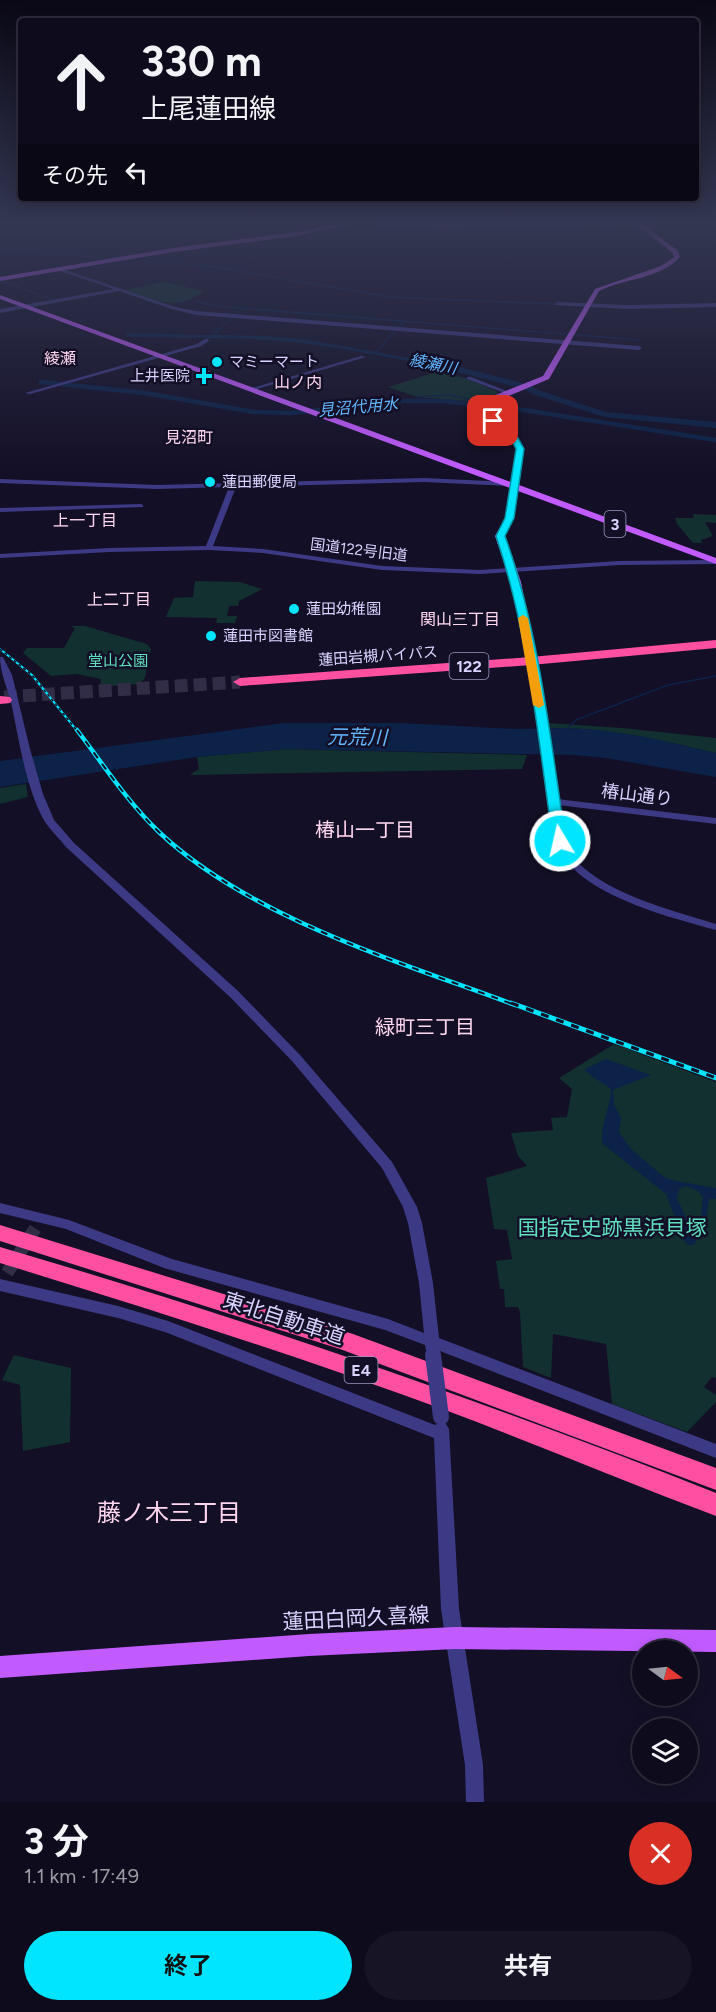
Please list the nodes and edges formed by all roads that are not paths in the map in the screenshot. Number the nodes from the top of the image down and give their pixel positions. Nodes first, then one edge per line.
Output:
1 (29, 306) joint
2 (173, 306) edge
3 (588, 306) edge
4 (592, 306) edge
5 (670, 306) edge
6 (0, 312) edge
7 (207, 340) dead end
8 (567, 342) junction
9 (639, 348) dead end
10 (163, 355) junction
11 (363, 357) dead end
12 (469, 378) dead end
13 (255, 388) junction
14 (512, 392) junction
15 (28, 393) dead end
16 (311, 410) junction
17 (0, 481) edge
18 (233, 485) junction
19 (511, 485) junction
20 (141, 506) dead end
21 (0, 510) edge
22 (209, 548) junction
23 (0, 556) edge
24 (716, 560) edge
25 (513, 571) junction
26 (716, 644) edge
27 (647, 651) junction
28 (0, 659) edge
29 (531, 663) junction
30 (240, 683) tunnel mouth
31 (553, 801) junction
32 (716, 821) edge
33 (716, 927) edge
34 (0, 1208) edge
35 (0, 1233) edge
36 (0, 1255) edge
37 (0, 1285) edge
38 (432, 1348) junction
39 (441, 1426) junction
40 (716, 1451) edge
41 (716, 1479) edge
42 (716, 1505) edge
43 (455, 1638) junction
44 (716, 1641) edge
45 (0, 1667) edge
46 (475, 1802) edge

1 - 6 street
1 - 10 main road, 3
2 - 8 street
3 - 8 main road
4 - 5 street
7 - 10 street
8 - 9 street
8 - 14 main road
10 - 13 main road, 3
10 - 15 street
10 - 16 main road, 3
11 - 13 street
12 - 14 street
13 - 16 main road, 3
14 - 19 main road
16 - 19 main road, 3
17 - 18 street
18 - 19 street
18 - 22 street
19 - 24 main road, 3
19 - 25 main road
20 - 21 street
22 - 23 street, 国道122号旧道
22 - 25 street, 国道122号旧道
24 - 25 street, 国道122号旧道
25 - 29 main road
26 - 27 highway, 122
26 - 27 highway, 蓮田岩槻バイパス / 122
27 - 29 highway, 蓮田岩槻バイパス / 122
28 - 38 street
29 - 30 highway, 蓮田岩槻バイパス / 122
29 - 31 street
31 - 32 street, 椿山通り
31 - 33 street
34 - 38 street
35 - 41 highway, 東北自動車道 / E4
36 - 42 highway, 東北自動車道 / E4
37 - 39 street
38 - 39 street, bridge
38 - 40 street
39 - 43 street
43 - 44 main road, 蓮田白岡久喜線
43 - 45 main road, 蓮田白岡久喜線
43 - 46 street

